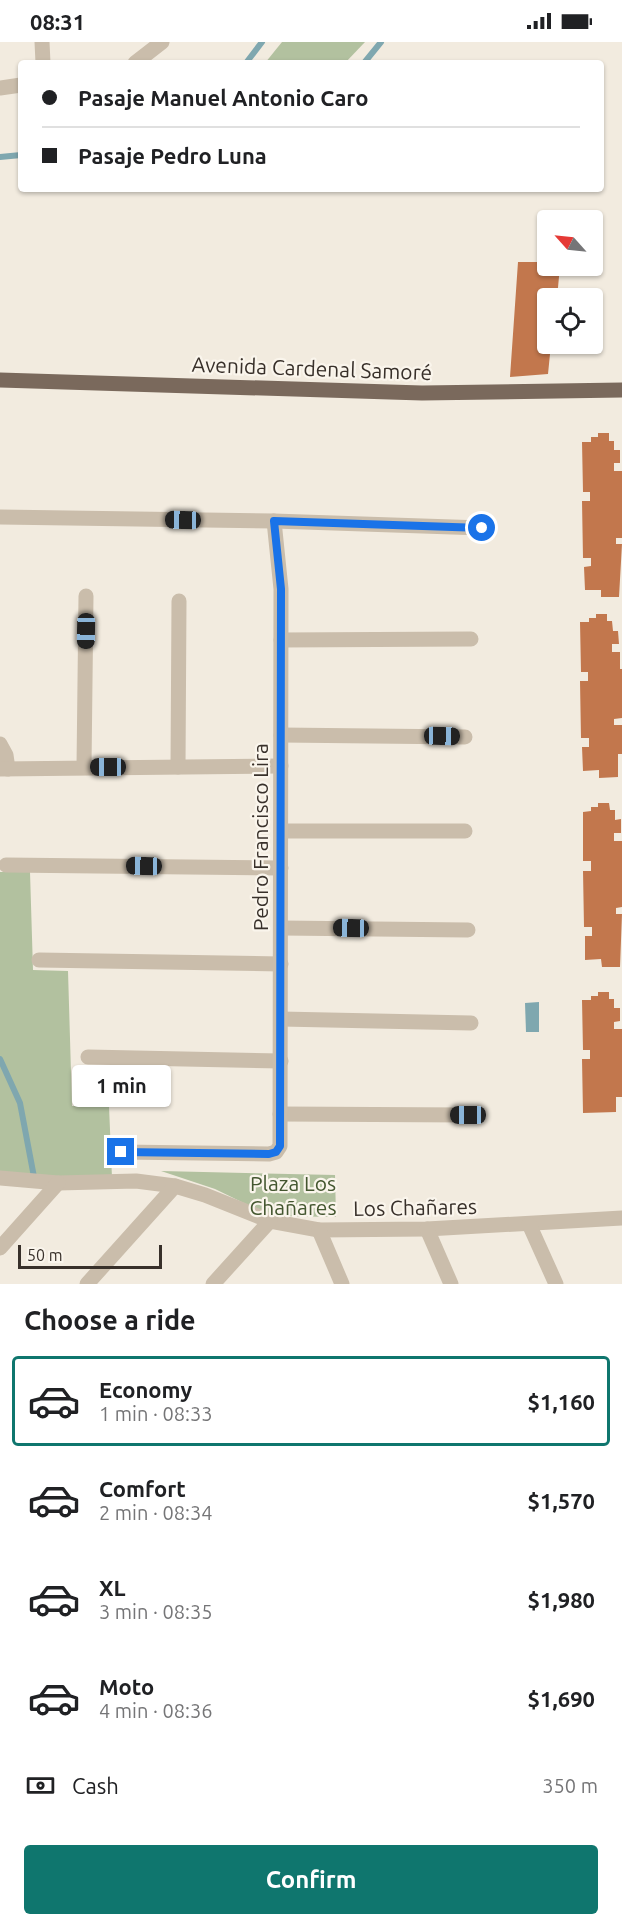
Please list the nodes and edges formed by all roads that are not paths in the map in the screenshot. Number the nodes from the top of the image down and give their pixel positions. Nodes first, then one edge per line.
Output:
1 (42, 42) edge
2 (162, 42) edge
3 (43, 60) edge
4 (139, 60) edge
5 (18, 85) edge
6 (0, 88) edge
7 (0, 380) edge
8 (622, 390) edge
9 (0, 517) edge
10 (274, 521) junction
11 (482, 528) dead end
12 (86, 596) dead end
13 (179, 601) dead end
14 (471, 639) dead end
15 (281, 640) junction
16 (281, 735) junction
17 (465, 737) dead end
18 (0, 744) edge
19 (281, 766) junction
20 (84, 767) junction
21 (178, 767) junction
22 (4, 769) edge
23 (281, 831) junction
24 (465, 831) dead end
25 (6, 865) dead end
26 (281, 868) junction
27 (281, 928) junction
28 (468, 930) dead end
29 (39, 960) dead end
30 (281, 964) junction
31 (281, 1019) junction
32 (471, 1023) dead end
33 (88, 1057) dead end
34 (281, 1061) junction
35 (280, 1114) junction
36 (468, 1115) dead end
37 (121, 1152) dead end
38 (0, 1178) edge
39 (58, 1183) junction
40 (175, 1186) junction
41 (622, 1218) edge
42 (270, 1221) junction
43 (529, 1224) junction
44 (427, 1229) junction
45 (319, 1230) junction
46 (0, 1248) edge
47 (218, 1282) edge
48 (87, 1284) edge
49 (342, 1284) edge
50 (451, 1284) edge
51 (556, 1284) edge

1 - 3 street
2 - 4 street
5 - 6 street
7 - 8 main road, Avenida Cardenal Samoré
9 - 10 street
10 - 11 street
10 - 15 street, Pedro Francisco Lira
12 - 20 street
13 - 21 street
14 - 15 street
15 - 16 street, Pedro Francisco Lira
16 - 17 street
16 - 19 street, Pedro Francisco Lira
18 - 22 street
19 - 21 street
19 - 23 street, Pedro Francisco Lira
20 - 21 street
20 - 22 street
23 - 24 street
23 - 26 street, Pedro Francisco Lira
25 - 26 street
26 - 27 street, Pedro Francisco Lira
27 - 28 street
27 - 30 street, Pedro Francisco Lira
29 - 30 street
30 - 31 street, Pedro Francisco Lira
31 - 32 street
31 - 34 street, Pedro Francisco Lira
33 - 34 street
34 - 35 street, Pedro Francisco Lira
35 - 36 street
35 - 37 street, Pedro Francisco Lira
38 - 39 street, Los Chañares
39 - 40 street, Los Chañares
39 - 46 street
40 - 42 street, Los Chañares
40 - 48 street
41 - 43 street, Los Chañares
42 - 45 street, Los Chañares
42 - 47 street
43 - 44 street, Los Chañares
43 - 51 street
44 - 45 street, Los Chañares
44 - 50 street
45 - 49 street

